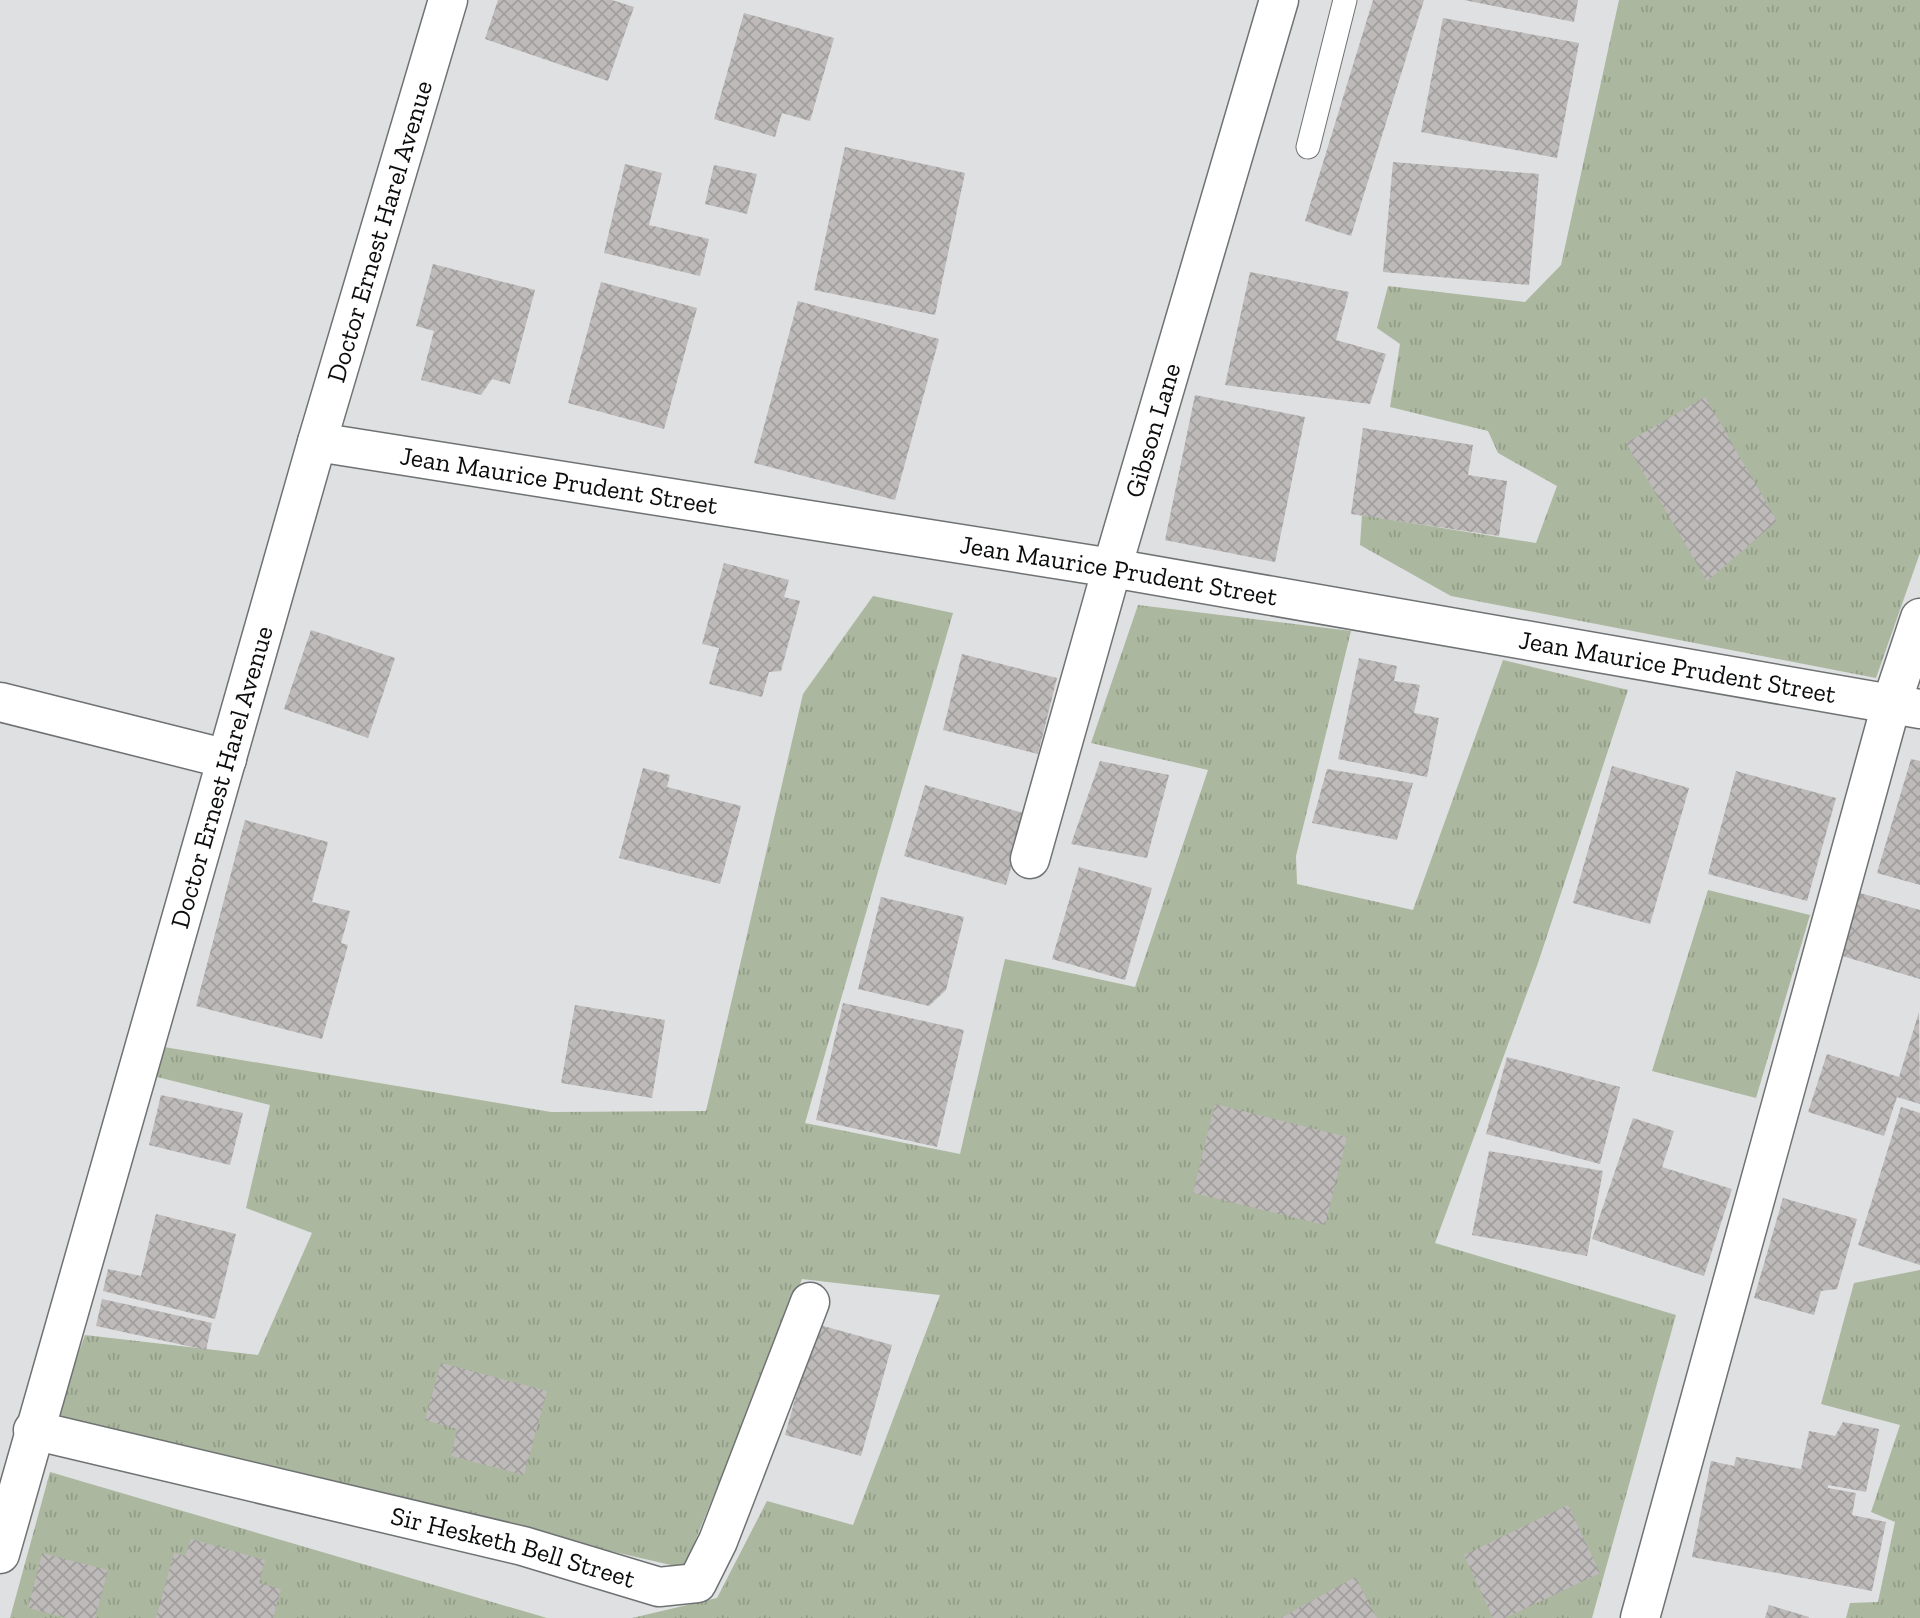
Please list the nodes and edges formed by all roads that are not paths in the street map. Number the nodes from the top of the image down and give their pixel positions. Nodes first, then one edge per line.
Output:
1 (448, 0) edge
2 (1279, 0) edge
3 (1345, 0) edge
4 (1308, 147) dead end
5 (317, 442) junction
6 (1112, 568) junction
7 (1920, 618) edge
8 (0, 702) edge
9 (1906, 707) edge
10 (227, 759) junction
11 (1030, 859) dead end
12 (810, 1302) dead end
13 (33, 1430) junction
14 (10, 1484) edge
15 (0, 1554) edge
16 (1640, 1618) edge

1 - 5 street, Doctor Ernest Harel Avenue
2 - 6 street, Gibson Lane
3 - 4 lane
5 - 6 street, Jean Maurice Prudent Street
5 - 10 street, Doctor Ernest Harel Avenue
6 - 9 street, Jean Maurice Prudent Street
6 - 11 street, Gibson Lane
7 - 9 street
8 - 10 street
9 - 16 street
10 - 13 street, Doctor Ernest Harel Avenue
12 - 13 street, Sir Hesketh Bell Street
13 - 14 street, Doctor Ernest Harel Avenue
14 - 15 street, Doctor Ernest Harel Avenue

